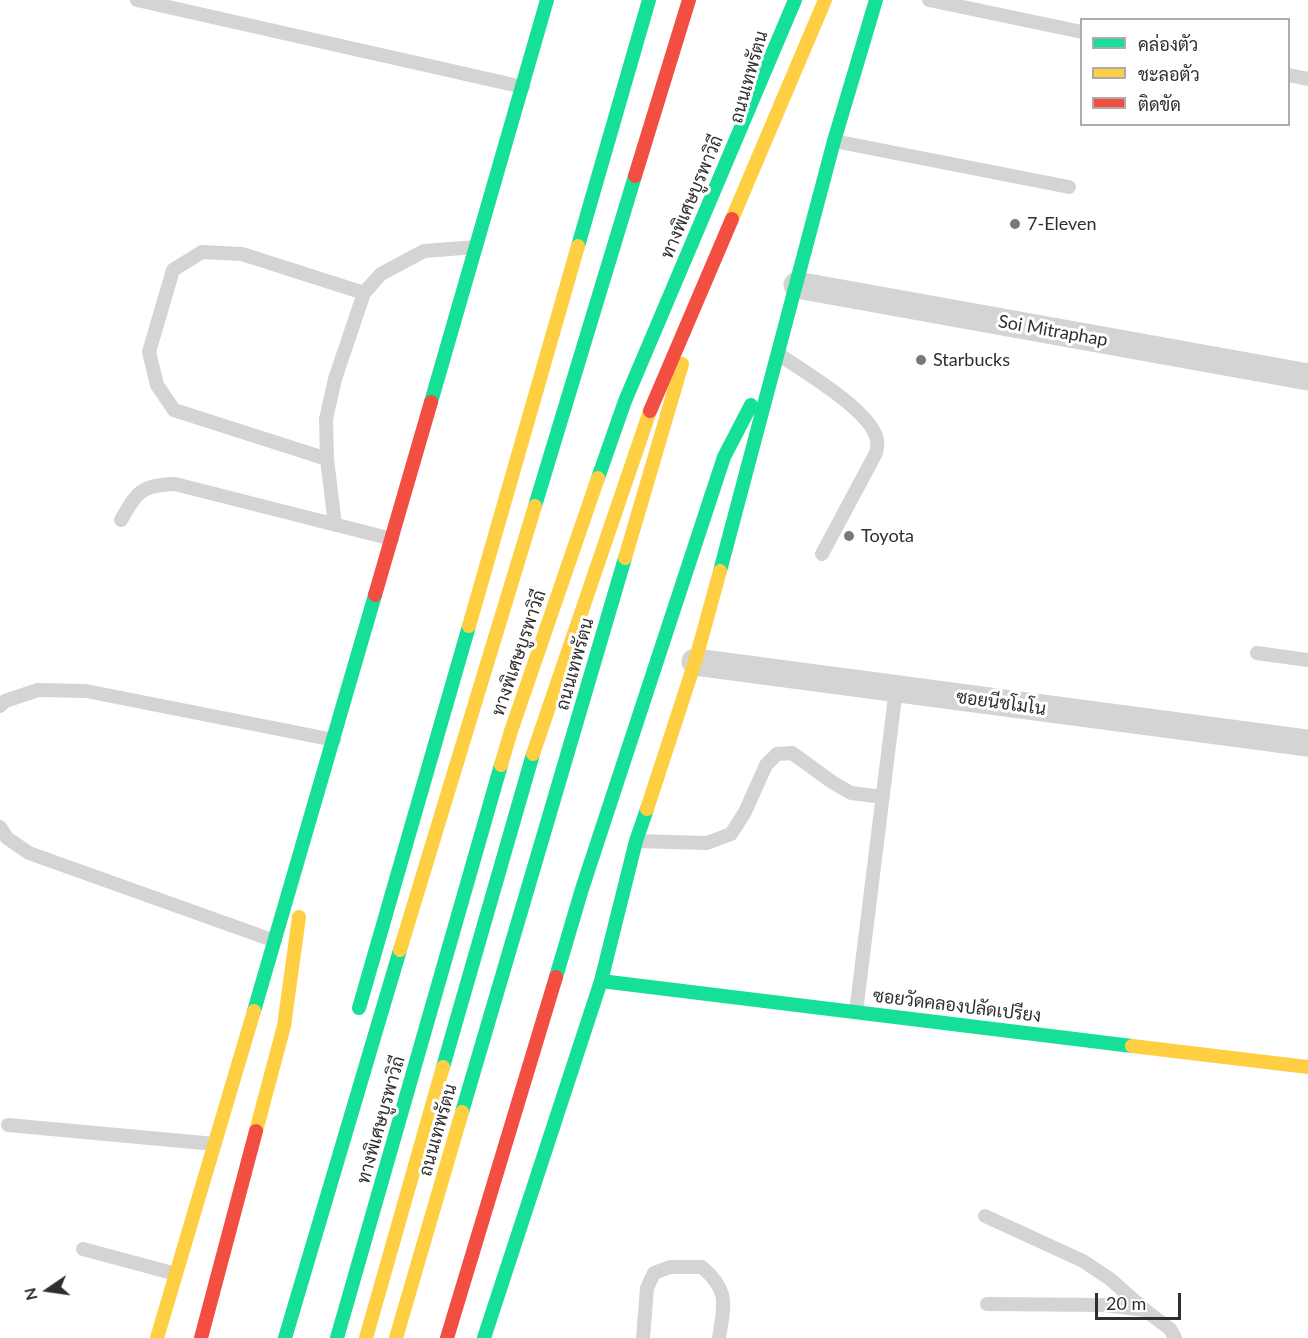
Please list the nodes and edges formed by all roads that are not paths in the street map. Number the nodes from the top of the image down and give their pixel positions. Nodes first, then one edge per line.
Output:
1 (137, 0) edge
2 (547, 0) edge
3 (649, 0) edge
4 (689, 0) edge
5 (790, 0) edge
6 (795, 0) edge
7 (825, 0) edge
8 (876, 0) edge
9 (929, 0) edge
10 (1001, 0) edge
11 (998, 14) junction
12 (1080, 32) edge
13 (1290, 75) edge
14 (1308, 79) edge
15 (523, 87) junction
16 (834, 141) junction
17 (1069, 187) dead end
18 (477, 247) junction
19 (797, 285) junction
20 (364, 293) junction
21 (779, 352) junction
22 (1308, 377) edge
23 (327, 459) junction
24 (121, 520) dead end
25 (335, 525) junction
26 (392, 539) junction
27 (822, 554) dead end
28 (1257, 653) dead end
29 (1308, 660) edge
30 (695, 662) junction
31 (896, 689) junction
32 (0, 706) edge
33 (334, 740) junction
34 (1308, 743) edge
35 (883, 797) junction
36 (314, 808) junction
37 (0, 827) edge
38 (636, 841) junction
39 (275, 941) junction
40 (601, 981) junction
41 (856, 1012) junction
42 (356, 1019) dead end
43 (1308, 1067) edge
44 (8, 1125) dead end
45 (215, 1143) junction
46 (985, 1216) dead end
47 (83, 1249) dead end
48 (176, 1274) junction
49 (987, 1304) dead end
50 (1145, 1310) junction
51 (157, 1338) edge
52 (201, 1338) edge
53 (285, 1338) edge
54 (337, 1338) edge
55 (366, 1338) edge
56 (396, 1338) edge
57 (447, 1338) edge
58 (484, 1338) edge
59 (643, 1338) edge
60 (719, 1338) edge
61 (1175, 1338) edge

1 - 15 lane
2 - 15 main road
3 - 42 main road
4 - 53 main road, ทางพิเศษบูรพาวิถี
5 - 56 main road, ถนนเทพรัตน
6 - 54 main road, ทางพิเศษบูรพาวิถี, bridge
7 - 55 main road, bridge
8 - 16 main road
9 - 11 lane
10 - 11 lane
11 - 12 lane
13 - 14 lane
15 - 18 main road
16 - 17 lane
16 - 19 main road
18 - 20 lane
18 - 26 main road
19 - 21 main road
19 - 22 street, Soi Mitraphap
20 - 23 lane
20 - 23 lane
21 - 27 lane
21 - 30 main road
21 - 57 main road
23 - 25 lane
24 - 25 lane
25 - 26 lane
26 - 33 main road
28 - 29 lane
30 - 31 street, ซอยนีชโมโน
30 - 38 main road
31 - 34 street, ซอยนีชโมโน
31 - 35 lane
32 - 33 lane
33 - 36 main road
35 - 38 lane
35 - 41 lane
36 - 39 main road
36 - 52 main road
37 - 39 lane
38 - 40 main road
39 - 45 main road
40 - 41 main road, ซอยวัดคลองปลัดเปรียง
40 - 58 main road
41 - 43 main road, ซอยวัดคลองปลัดเปรียง
44 - 45 lane
45 - 48 main road
46 - 50 lane
47 - 48 lane
48 - 51 main road
49 - 50 lane
50 - 61 lane
59 - 60 lane

